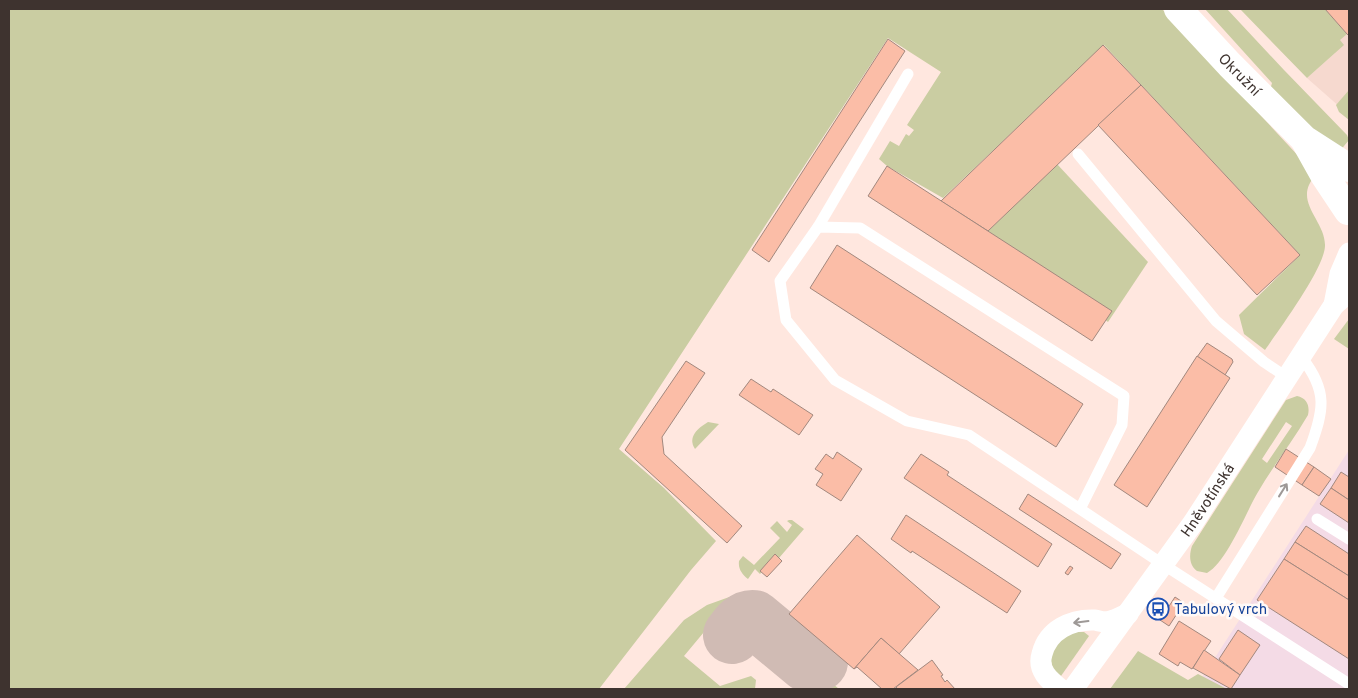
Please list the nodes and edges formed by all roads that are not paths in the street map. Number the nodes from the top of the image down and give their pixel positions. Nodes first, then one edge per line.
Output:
1 (1178, 9) edge
2 (908, 74) dead end
3 (1304, 139) junction
4 (1078, 154) dead end
5 (1349, 168) edge
6 (1349, 217) edge
7 (818, 227) junction
8 (1349, 253) edge
9 (1342, 299) edge
10 (1302, 358) junction
11 (1288, 378) junction
12 (1080, 509) junction
13 (1317, 519) dead end
14 (1349, 539) edge
15 (1164, 565) junction
16 (1216, 598) junction
17 (1128, 614) junction
18 (1349, 684) edge
19 (1060, 689) edge
20 (1073, 689) edge

1 - 3 street, Okružní
2 - 7 lane
3 - 5 street, Okružní
3 - 6 street, Okružní
4 - 11 lane
7 - 12 lane
7 - 12 lane
8 - 9 street, Hněvotínská
9 - 10 street, Hněvotínská
10 - 11 street, Hněvotínská
16 -> 10 lane
11 - 15 street, Hněvotínská
12 - 15 lane
13 - 14 lane
15 - 16 lane
15 - 17 street, Hněvotínská
16 - 18 lane
17 -> 19 street
17 - 20 street, Hněvotínská

